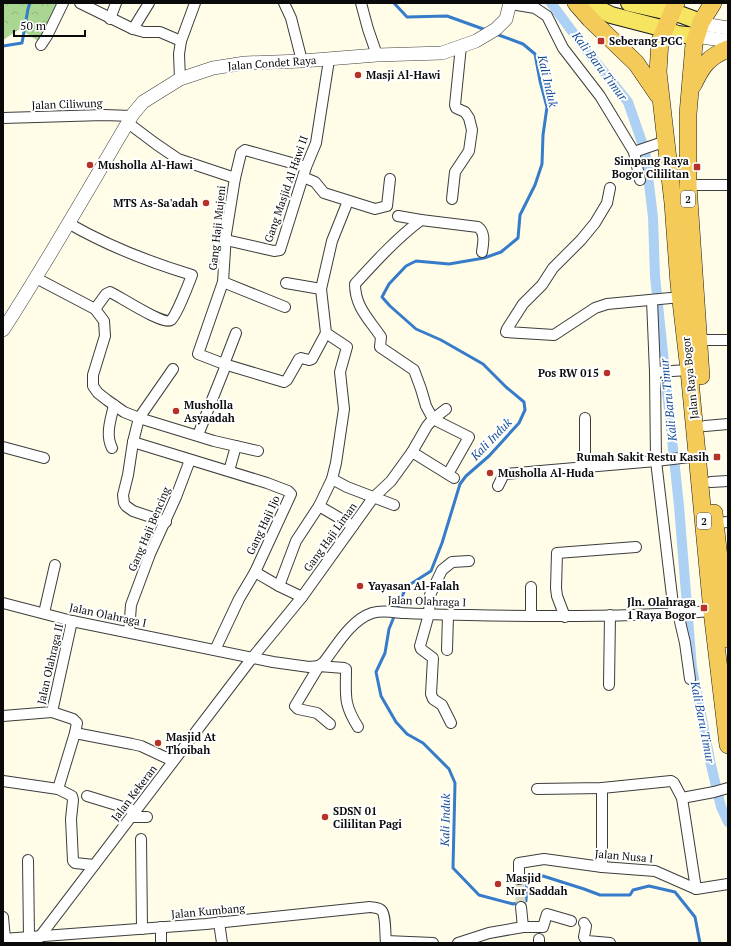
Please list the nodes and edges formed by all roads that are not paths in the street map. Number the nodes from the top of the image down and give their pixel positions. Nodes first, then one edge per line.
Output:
1 (63, 3) edge
2 (80, 3) edge
3 (116, 3) edge
4 (149, 3) edge
5 (196, 3) edge
6 (284, 3) edge
7 (361, 3) edge
8 (576, 3) edge
9 (587, 3) edge
10 (629, 3) edge
11 (712, 3) edge
12 (510, 4) edge
13 (110, 19) junction
14 (674, 19) edge
15 (728, 28) edge
16 (133, 29) junction
17 (698, 29) junction
18 (181, 41) junction
19 (728, 41) edge
20 (41, 45) dead end
21 (461, 46) junction
22 (728, 49) edge
23 (377, 55) junction
24 (328, 60) junction
25 (302, 62) junction
26 (180, 79) junction
27 (689, 94) junction
28 (660, 98) junction
29 (3, 118) edge
30 (130, 119) junction
31 (660, 143) junction
32 (636, 152) junction
33 (306, 167) junction
34 (303, 177) junction
35 (235, 178) junction
36 (390, 179) dead end
37 (640, 180) dead end
38 (728, 185) edge
39 (688, 186) junction
40 (610, 188) dead end
41 (452, 199) dead end
42 (348, 201) junction
43 (398, 216) dead end
44 (421, 220) junction
45 (68, 223) junction
46 (226, 240) junction
47 (482, 252) dead end
48 (36, 278) junction
49 (223, 282) junction
50 (286, 283) dead end
51 (321, 289) junction
52 (681, 297) junction
53 (657, 299) junction
54 (285, 307) dead end
55 (95, 309) junction
56 (3, 330) edge
57 (236, 333) dead end
58 (326, 333) junction
59 (698, 340) junction
60 (728, 340) edge
61 (224, 367) junction
62 (174, 369) dead end
63 (689, 370) junction
64 (661, 372) junction
65 (114, 405) junction
66 (446, 409) dead end
67 (139, 418) junction
68 (585, 418) dead end
69 (433, 419) junction
70 (728, 424) edge
71 (705, 426) junction
72 (198, 435) junction
73 (132, 442) junction
74 (236, 446) junction
75 (3, 447) edge
76 (112, 448) dead end
77 (258, 452) dead end
78 (412, 452) junction
79 (698, 456) junction
80 (44, 458) dead end
81 (190, 460) junction
82 (656, 461) junction
83 (585, 467) junction
84 (229, 471) junction
85 (332, 479) junction
86 (728, 481) edge
87 (711, 482) junction
88 (498, 486) dead end
89 (373, 498) junction
90 (319, 506) junction
91 (394, 506) dead end
92 (166, 522) junction
93 (353, 526) junction
94 (722, 531) edge
95 (636, 547) dead end
96 (469, 561) dead end
97 (55, 565) dead end
98 (255, 572) junction
99 (279, 586) junction
100 (531, 586) dead end
101 (725, 586) edge
102 (302, 597) junction
103 (3, 603) edge
104 (712, 611) junction
105 (44, 613) junction
106 (681, 613) junction
107 (429, 614) junction
108 (448, 615) junction
109 (610, 615) junction
110 (531, 616) junction
111 (565, 617) junction
112 (72, 621) junction
113 (129, 632) junction
114 (728, 639) edge
115 (215, 650) junction
116 (447, 650) dead end
117 (252, 658) junction
118 (319, 666) junction
119 (690, 679) dead end
120 (609, 685) dead end
121 (52, 712) junction
122 (3, 716) edge
123 (452, 723) dead end
124 (330, 724) dead end
125 (358, 727) dead end
126 (75, 733) junction
127 (728, 745) edge
128 (174, 761) junction
129 (3, 781) edge
130 (602, 788) junction
131 (58, 789) junction
132 (538, 789) dead end
133 (722, 790) edge
134 (87, 796) dead end
135 (682, 798) junction
136 (134, 814) junction
137 (147, 817) dead end
138 (141, 839) dead end
139 (28, 860) dead end
140 (94, 865) junction
141 (602, 867) junction
142 (519, 879) tunnel mouth
143 (728, 884) edge
144 (696, 889) junction
145 (521, 908) tunnel mouth
146 (3, 917) edge
147 (571, 921) dead end
148 (219, 922) junction
149 (584, 923) dead end
150 (161, 927) junction
151 (523, 927) junction
152 (142, 929) junction
153 (4, 939) edge
154 (35, 939) edge
155 (386, 942) edge
156 (161, 943) edge
157 (222, 943) edge
158 (433, 943) edge
159 (458, 943) edge
160 (610, 943) edge

1 - 20 street
2 - 13 street
3 - 13 street
4 - 16 street
5 - 18 street
6 - 25 street
7 - 23 street
8 - 28 highway
9 - 14 main road
10 - 14 main road
11 - 17 highway, 2
12 - 21 street, Jalan Condet Raya
12 - 32 street
13 - 16 street
14 - 17 main road
14 - 28 highway, Jalan Raya Bogor / 2
15 - 17 street
16 - 18 street
17 - 19 street
17 - 27 highway, Jalan Raya Bogor / 2
18 - 26 street
21 - 23 street, Jalan Condet Raya
21 - 41 street
22 - 27 highway
23 - 24 street, Jalan Condet Raya
24 - 25 street, Jalan Condet Raya
24 - 33 street, Gang Masjid Al Hawi II
25 - 26 street, Jalan Condet Raya
26 - 30 street, Jalan Condet Raya
27 - 39 highway, Jalan Raya Bogor / 2
28 - 31 highway, Jalan Raya Bogor / 2
29 - 30 street, Jalan Ciliwung
30 - 35 street, Gang Haji Mujeni
30 - 45 street, Jalan Condet Raya
31 - 32 street
31 - 52 highway, Jalan Raya Bogor / 2
32 - 37 street
33 - 34 street, Gang Masjid Al Hawi II
33 - 35 street
34 - 42 street
34 - 46 street, Gang Masjid Al Hawi II
35 - 46 street, Gang Haji Mujeni
36 - 42 street
38 - 39 street
39 - 59 highway, Jalan Raya Bogor / 2
40 - 53 street
42 - 51 street
43 - 44 street
44 - 47 street
44 - 69 street
45 - 48 street, Jalan Condet Raya
45 - 55 street
46 - 49 street, Gang Haji Mujeni
48 - 55 street
48 - 56 street, Jalan Condet Raya
49 - 54 street
49 - 61 street, Gang Haji Mujeni
50 - 51 street
51 - 58 street
52 - 53 street
52 - 63 highway, Jalan Raya Bogor / 2
53 - 64 street
55 - 65 street
57 - 61 street
58 - 61 street
58 - 85 street
59 - 60 street
59 - 71 highway, Jalan Raya Bogor / 2
61 - 72 street
62 - 67 street
63 - 64 street
63 - 79 highway, Jalan Raya Bogor / 2
64 - 82 street
65 - 67 street
65 - 76 street
66 - 69 street, Gang Haji Liman
67 - 72 street
67 - 73 street
68 - 83 street
69 - 78 street, Gang Haji Liman
69 - 78 street
70 - 71 street
71 - 87 highway, Jalan Raya Bogor / 2
72 - 74 street
73 - 81 street, Gang Haji Ijo
73 - 92 street
74 - 77 street
74 - 84 street
75 - 80 street
78 - 89 street, Gang Haji Liman
79 - 82 street
79 - 104 highway, Jalan Raya Bogor / 2
81 - 84 street, Gang Haji Ijo
81 - 92 street, Gang Haji Bencing
82 - 83 street
82 - 106 street
83 - 88 street
84 - 98 street, Gang Haji Ijo
85 - 89 street
85 - 90 street
86 - 87 street
87 - 94 highway, Jalan Raya Bogor / 2
89 - 91 street
89 - 93 street, Gang Haji Liman
90 - 93 street
90 - 99 street
92 - 113 street, Gang Haji Bencing
93 - 102 street, Gang Haji Liman
94 - 101 highway, Jalan Raya Bogor / 2
95 - 111 street
96 - 107 street
97 - 105 street
98 - 99 street
98 - 115 street, Gang Haji Ijo
99 - 102 street
100 - 110 street
101 - 114 highway, Jalan Raya Bogor / 2
102 - 117 street, Gang Haji Liman
103 - 105 street, Jalan Olahraga I
104 - 106 street, Jalan Olahraga I
104 - 127 highway, Jalan Raya Bogor / 2
105 - 112 street, Jalan Olahraga I
106 - 109 street, Jalan Olahraga I
106 - 119 street
107 - 108 street, Jalan Olahraga I
107 - 118 street, Jalan Olahraga I
107 - 123 street
108 - 110 street, Jalan Olahraga I
108 - 116 street
109 - 111 street, Jalan Olahraga I
109 - 120 street
110 - 111 street, Jalan Olahraga I
112 - 113 street, Jalan Olahraga I
112 - 121 street, Jalan Olahraga II
113 - 115 street, Jalan Olahraga I
115 - 117 street, Jalan Olahraga I
117 - 118 street, Jalan Olahraga I
117 - 128 street, Jalan Kekeran
118 - 124 street
118 - 125 street
121 - 122 street, Jalan Olahraga II
121 - 126 street
126 - 128 street
126 - 131 street
128 - 136 street, Jalan Kekeran
129 - 131 street
130 - 132 street
130 - 135 street
130 - 141 street
131 - 140 street
133 - 135 street
134 - 136 street
135 - 144 street
136 - 137 street
136 - 140 street, Jalan Kekeran
138 - 152 street
139 - 154 street
140 - 154 street, Jalan Kekeran
141 - 142 street, Jalan Nusa I
141 - 144 street, Jalan Nusa I
143 - 144 street
145 - 151 street
146 - 153 street
147 - 151 street
148 - 150 street, Jalan Kumbang
148 - 155 street, Jalan Kumbang
148 - 157 street
149 - 160 street
150 - 152 street, Jalan Kumbang
150 - 156 street
151 - 159 street
152 - 154 street, Jalan Kumbang
153 - 154 street, Jalan Kumbang
155 - 158 street

